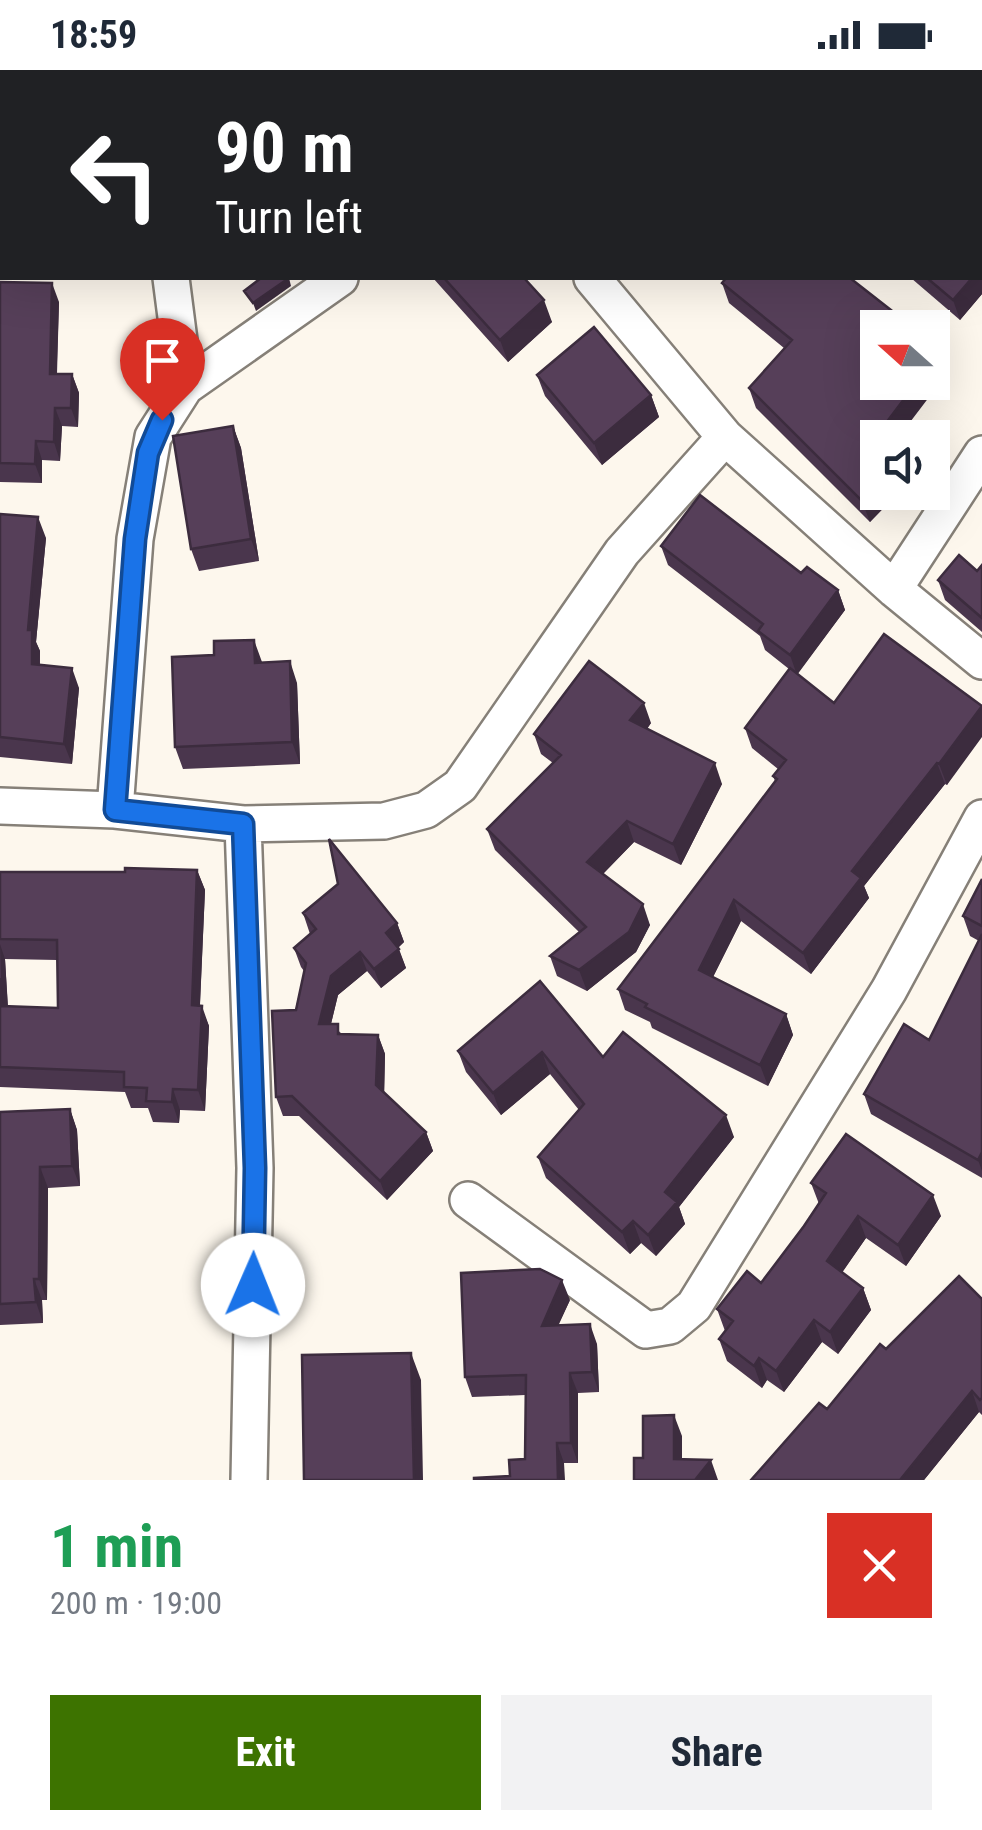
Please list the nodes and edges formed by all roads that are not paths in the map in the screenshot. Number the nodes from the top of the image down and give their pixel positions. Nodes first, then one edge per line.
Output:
1 (170, 280) edge
2 (337, 280) edge
3 (594, 280) edge
4 (184, 387) junction
5 (724, 437) junction
6 (982, 454) edge
7 (894, 589) junction
8 (982, 662) edge
9 (0, 806) edge
10 (115, 810) junction
11 (982, 818) edge
12 (243, 824) junction
13 (468, 1200) dead end
14 (250, 1480) edge

1 - 4 street
2 - 4 street
3 - 5 street
4 - 10 street
5 - 7 street
5 - 12 street
6 - 7 street
7 - 8 street
9 - 10 street
10 - 12 street
11 - 13 street
12 - 14 street

